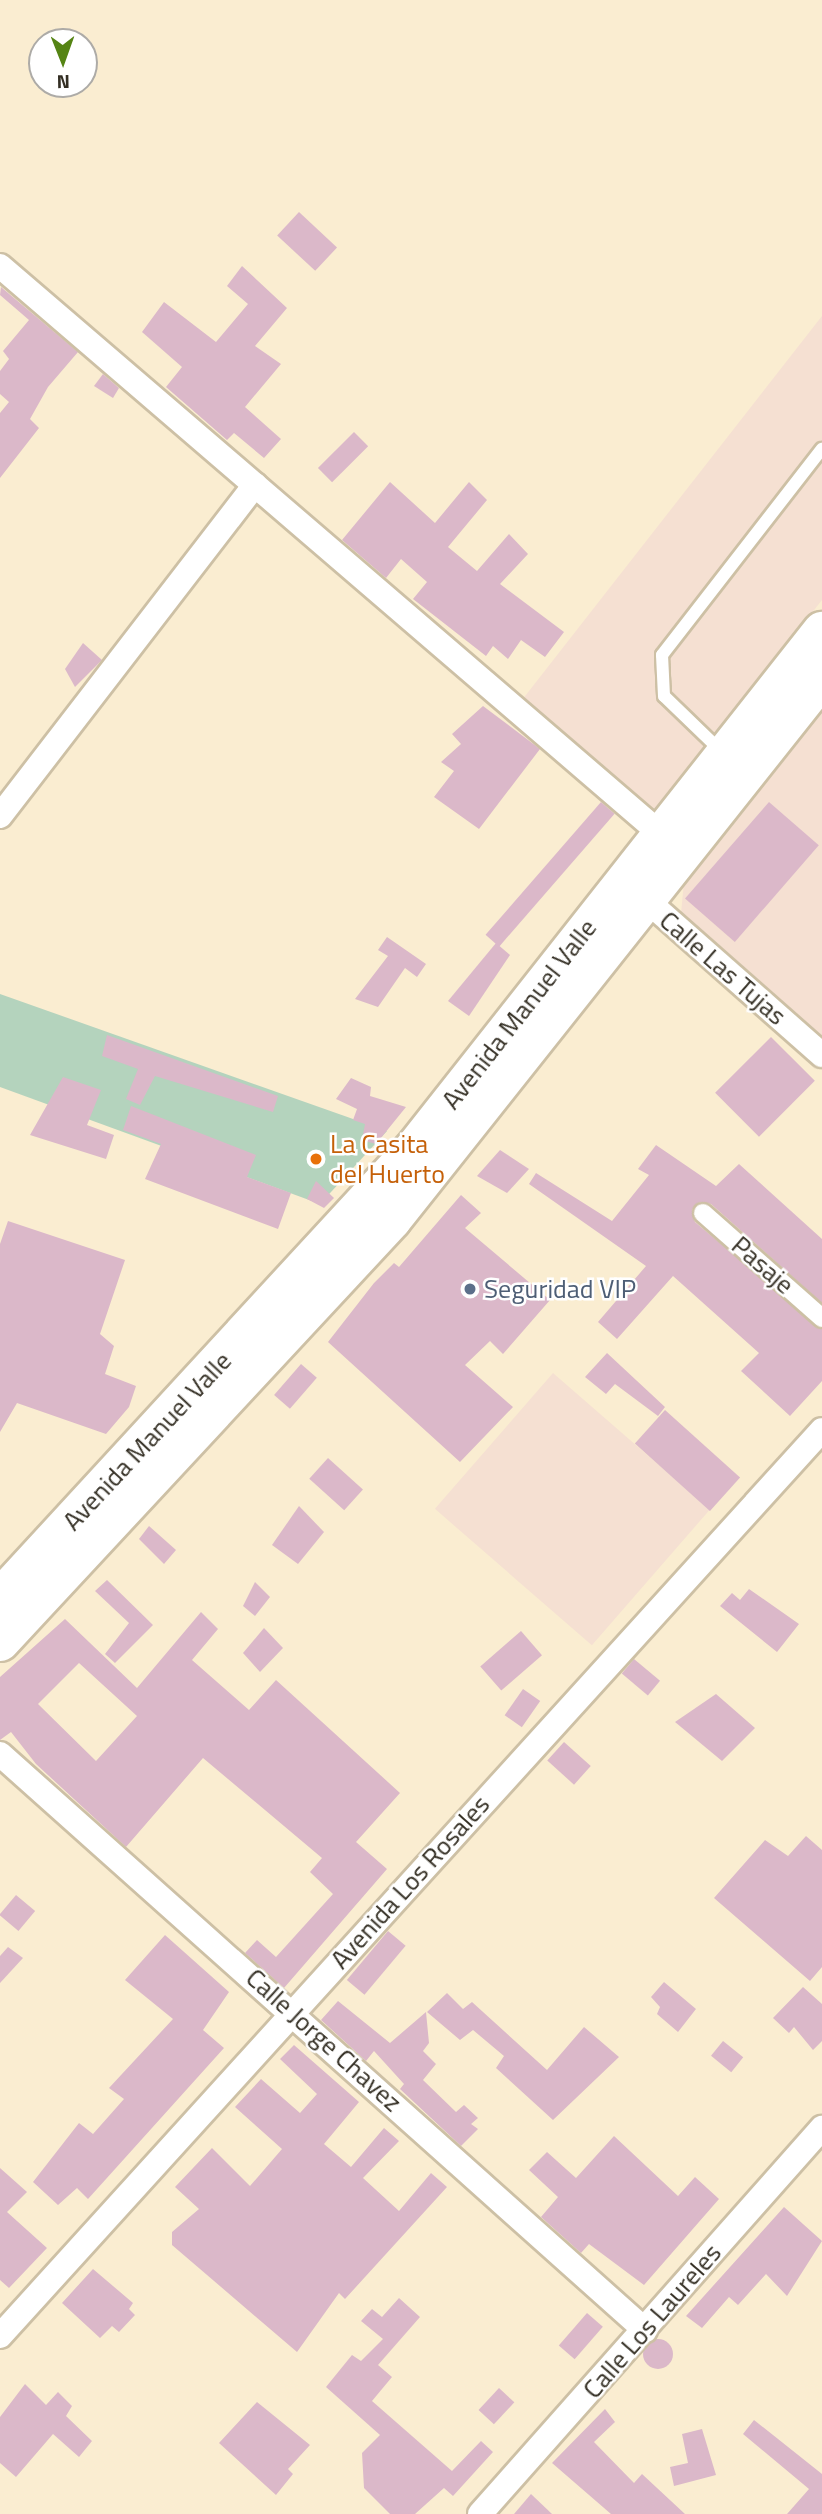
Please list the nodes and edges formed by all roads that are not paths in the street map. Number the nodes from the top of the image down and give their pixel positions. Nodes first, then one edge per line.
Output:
1 (0, 266) edge
2 (822, 449) edge
3 (255, 485) junction
4 (822, 631) edge
5 (822, 678) edge
6 (724, 753) junction
7 (0, 816) edge
8 (660, 834) junction
9 (635, 890) junction
10 (822, 1055) edge
11 (704, 1213) dead end
12 (822, 1318) edge
13 (822, 1430) edge
14 (0, 1598) edge
15 (0, 1642) edge
16 (0, 1754) edge
17 (293, 2010) junction
18 (822, 2128) edge
19 (645, 2330) junction
20 (0, 2336) edge
21 (480, 2514) edge

1 - 3 street
2 - 6 lane
3 - 7 street
3 - 8 street
4 - 6 main road, Avenida Manuel Valle
5 - 9 main road, Avenida Manuel Valle
6 - 8 main road, Avenida Manuel Valle
8 - 9 main road, Avenida Manuel Valle
9 - 10 street, Calle Las Tujas
9 - 14 main road, Avenida Manuel Valle
9 - 15 main road, Avenida Manuel Valle
11 - 12 street, Pasaje
13 - 17 street, Avenida Los Rosales
16 - 17 street, Calle Jorge Chavez
17 - 19 street, Calle Jorge Chavez
17 - 20 street, Avenida Los Rosales
18 - 19 street, Calle Los Laureles
19 - 21 street, Calle Los Laureles

